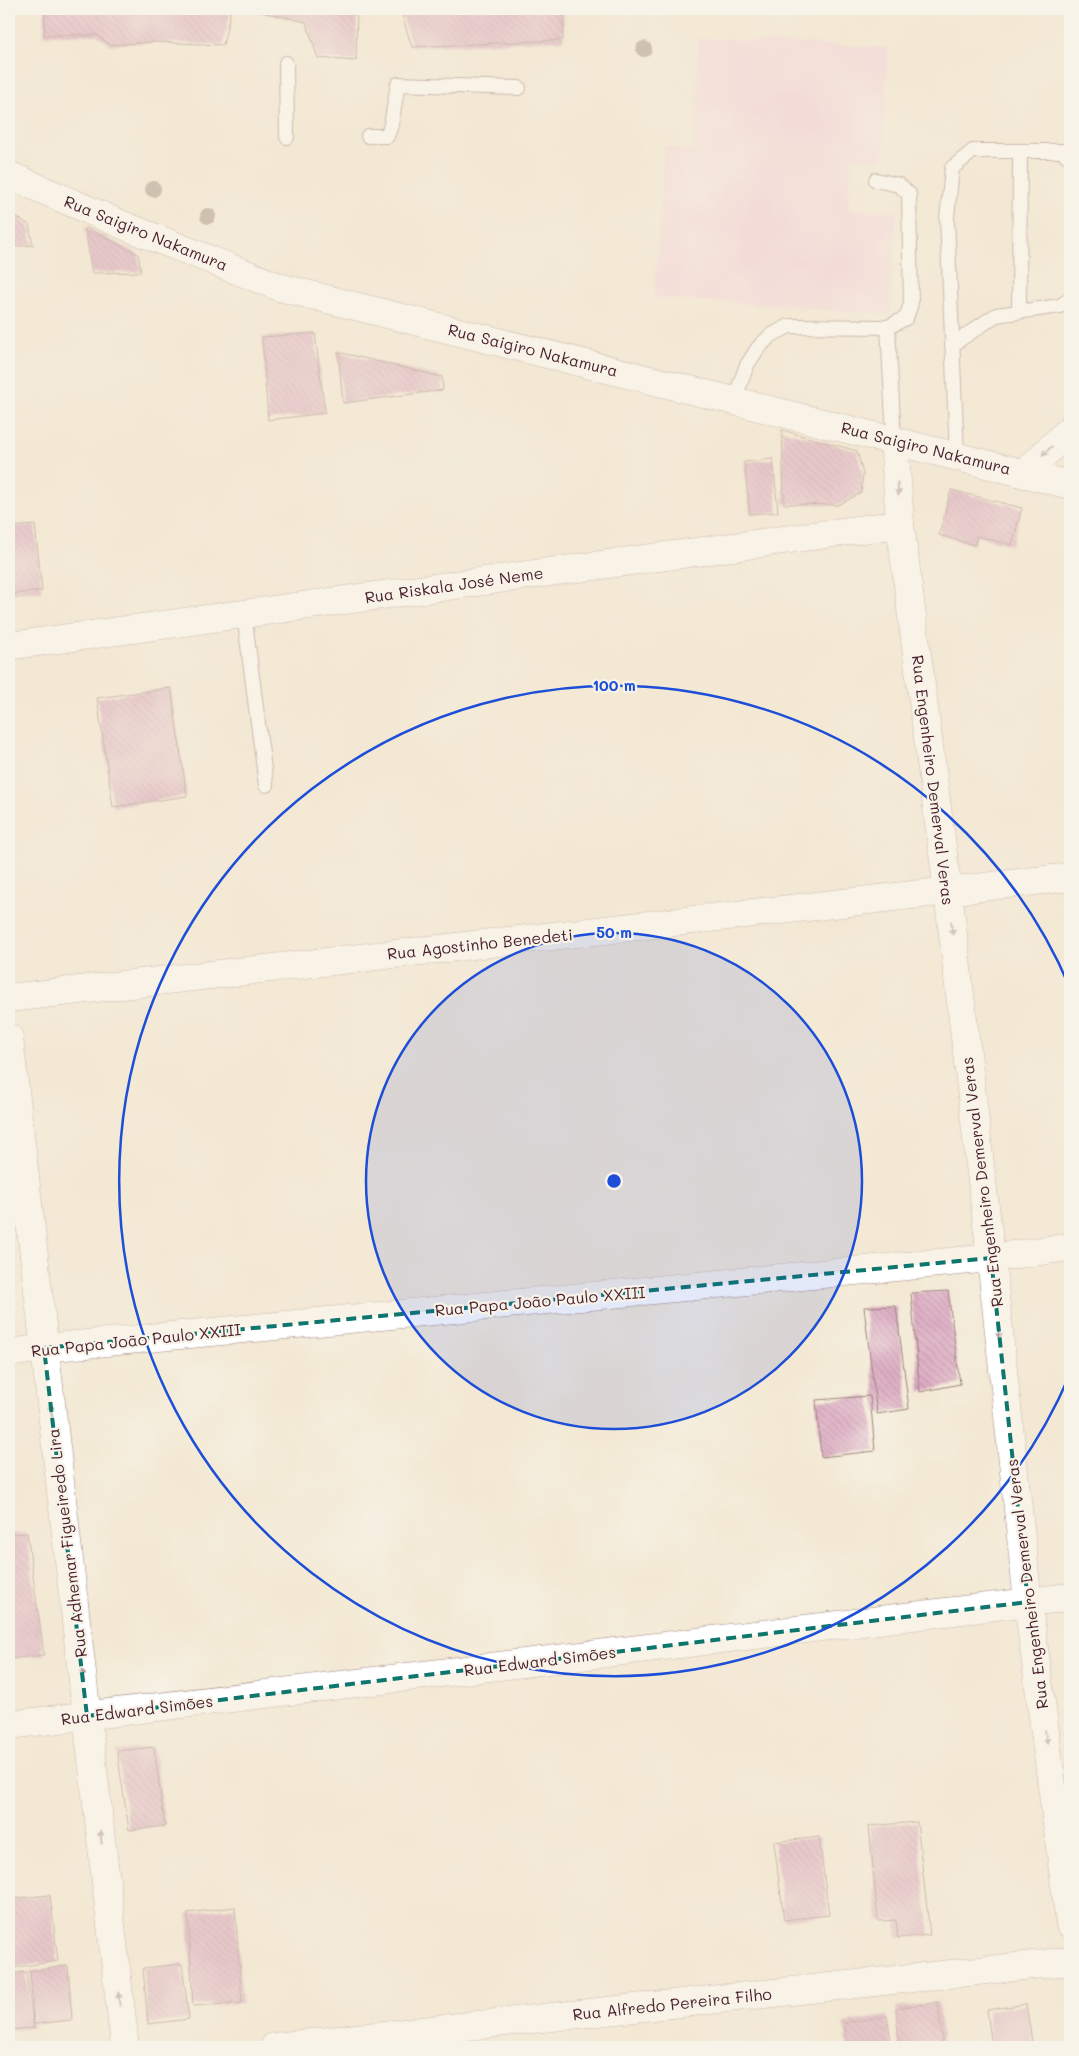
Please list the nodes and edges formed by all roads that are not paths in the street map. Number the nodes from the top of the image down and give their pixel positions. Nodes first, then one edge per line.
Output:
1 (286, 63) dead end
2 (519, 88) dead end
3 (368, 136) dead end
4 (287, 137) dead end
5 (1020, 150) junction
6 (1070, 158) edge
7 (9, 175) edge
8 (876, 180) dead end
9 (1070, 299) edge
10 (1019, 311) junction
11 (888, 328) junction
12 (952, 345) junction
13 (734, 400) junction
14 (1070, 429) edge
15 (894, 440) junction
16 (957, 456) junction
17 (1024, 474) junction
18 (1070, 485) edge
19 (900, 524) junction
20 (244, 614) junction
21 (9, 646) edge
22 (266, 785) dead end
23 (1070, 877) edge
24 (948, 892) junction
25 (9, 998) edge
26 (9, 1038) edge
27 (1070, 1247) edge
28 (991, 1258) junction
29 (44, 1348) junction
30 (9, 1353) edge
31 (1070, 1597) edge
32 (1028, 1602) junction
33 (88, 1716) junction
34 (9, 1725) edge
35 (1070, 1924) edge
36 (1070, 1961) edge
37 (125, 2047) edge
38 (274, 2047) edge

1 - 4 lane
2 - 3 lane
5 - 6 lane
5 - 10 lane
5 - 12 lane
7 - 13 street, Rua Saigiro Nakamura
8 - 11 lane
9 - 10 lane
10 - 12 lane
11 - 13 lane
11 - 15 lane
12 - 16 lane
13 - 15 street, Rua Saigiro Nakamura
14 -> 17 street
15 - 16 street, Rua Saigiro Nakamura
15 -> 19 street, Rua Engenheiro Demerval Veras
16 - 17 street, Rua Saigiro Nakamura
17 - 18 street, Rua Saigiro Nakamura
19 - 20 street, Rua Riskala José Neme
19 - 24 street, Rua Engenheiro Demerval Veras
20 - 21 street, Rua Riskala José Neme
20 - 22 lane
23 - 24 street, Rua Agostinho Benedeti
24 - 25 street, Rua Agostinho Benedeti
24 -> 28 street, Rua Engenheiro Demerval Veras
26 - 29 street, Rua Adhemar Figueiredo Lira
27 - 28 street, Rua Papa João Paulo XXIII
28 - 29 street, Rua Papa João Paulo XXIII
28 -> 32 street, Rua Engenheiro Demerval Veras
29 - 30 street, Rua Papa João Paulo XXIII
33 -> 29 street, Rua Adhemar Figueiredo Lira
31 - 32 street, Rua Edward Simões
32 - 33 street, Rua Edward Simões
32 -> 35 street, Rua Engenheiro Demerval Veras
33 - 34 street, Rua Edward Simões
37 -> 33 street, Rua Adhemar Figueiredo Lira
36 - 38 street, Rua Alfredo Pereira Filho

